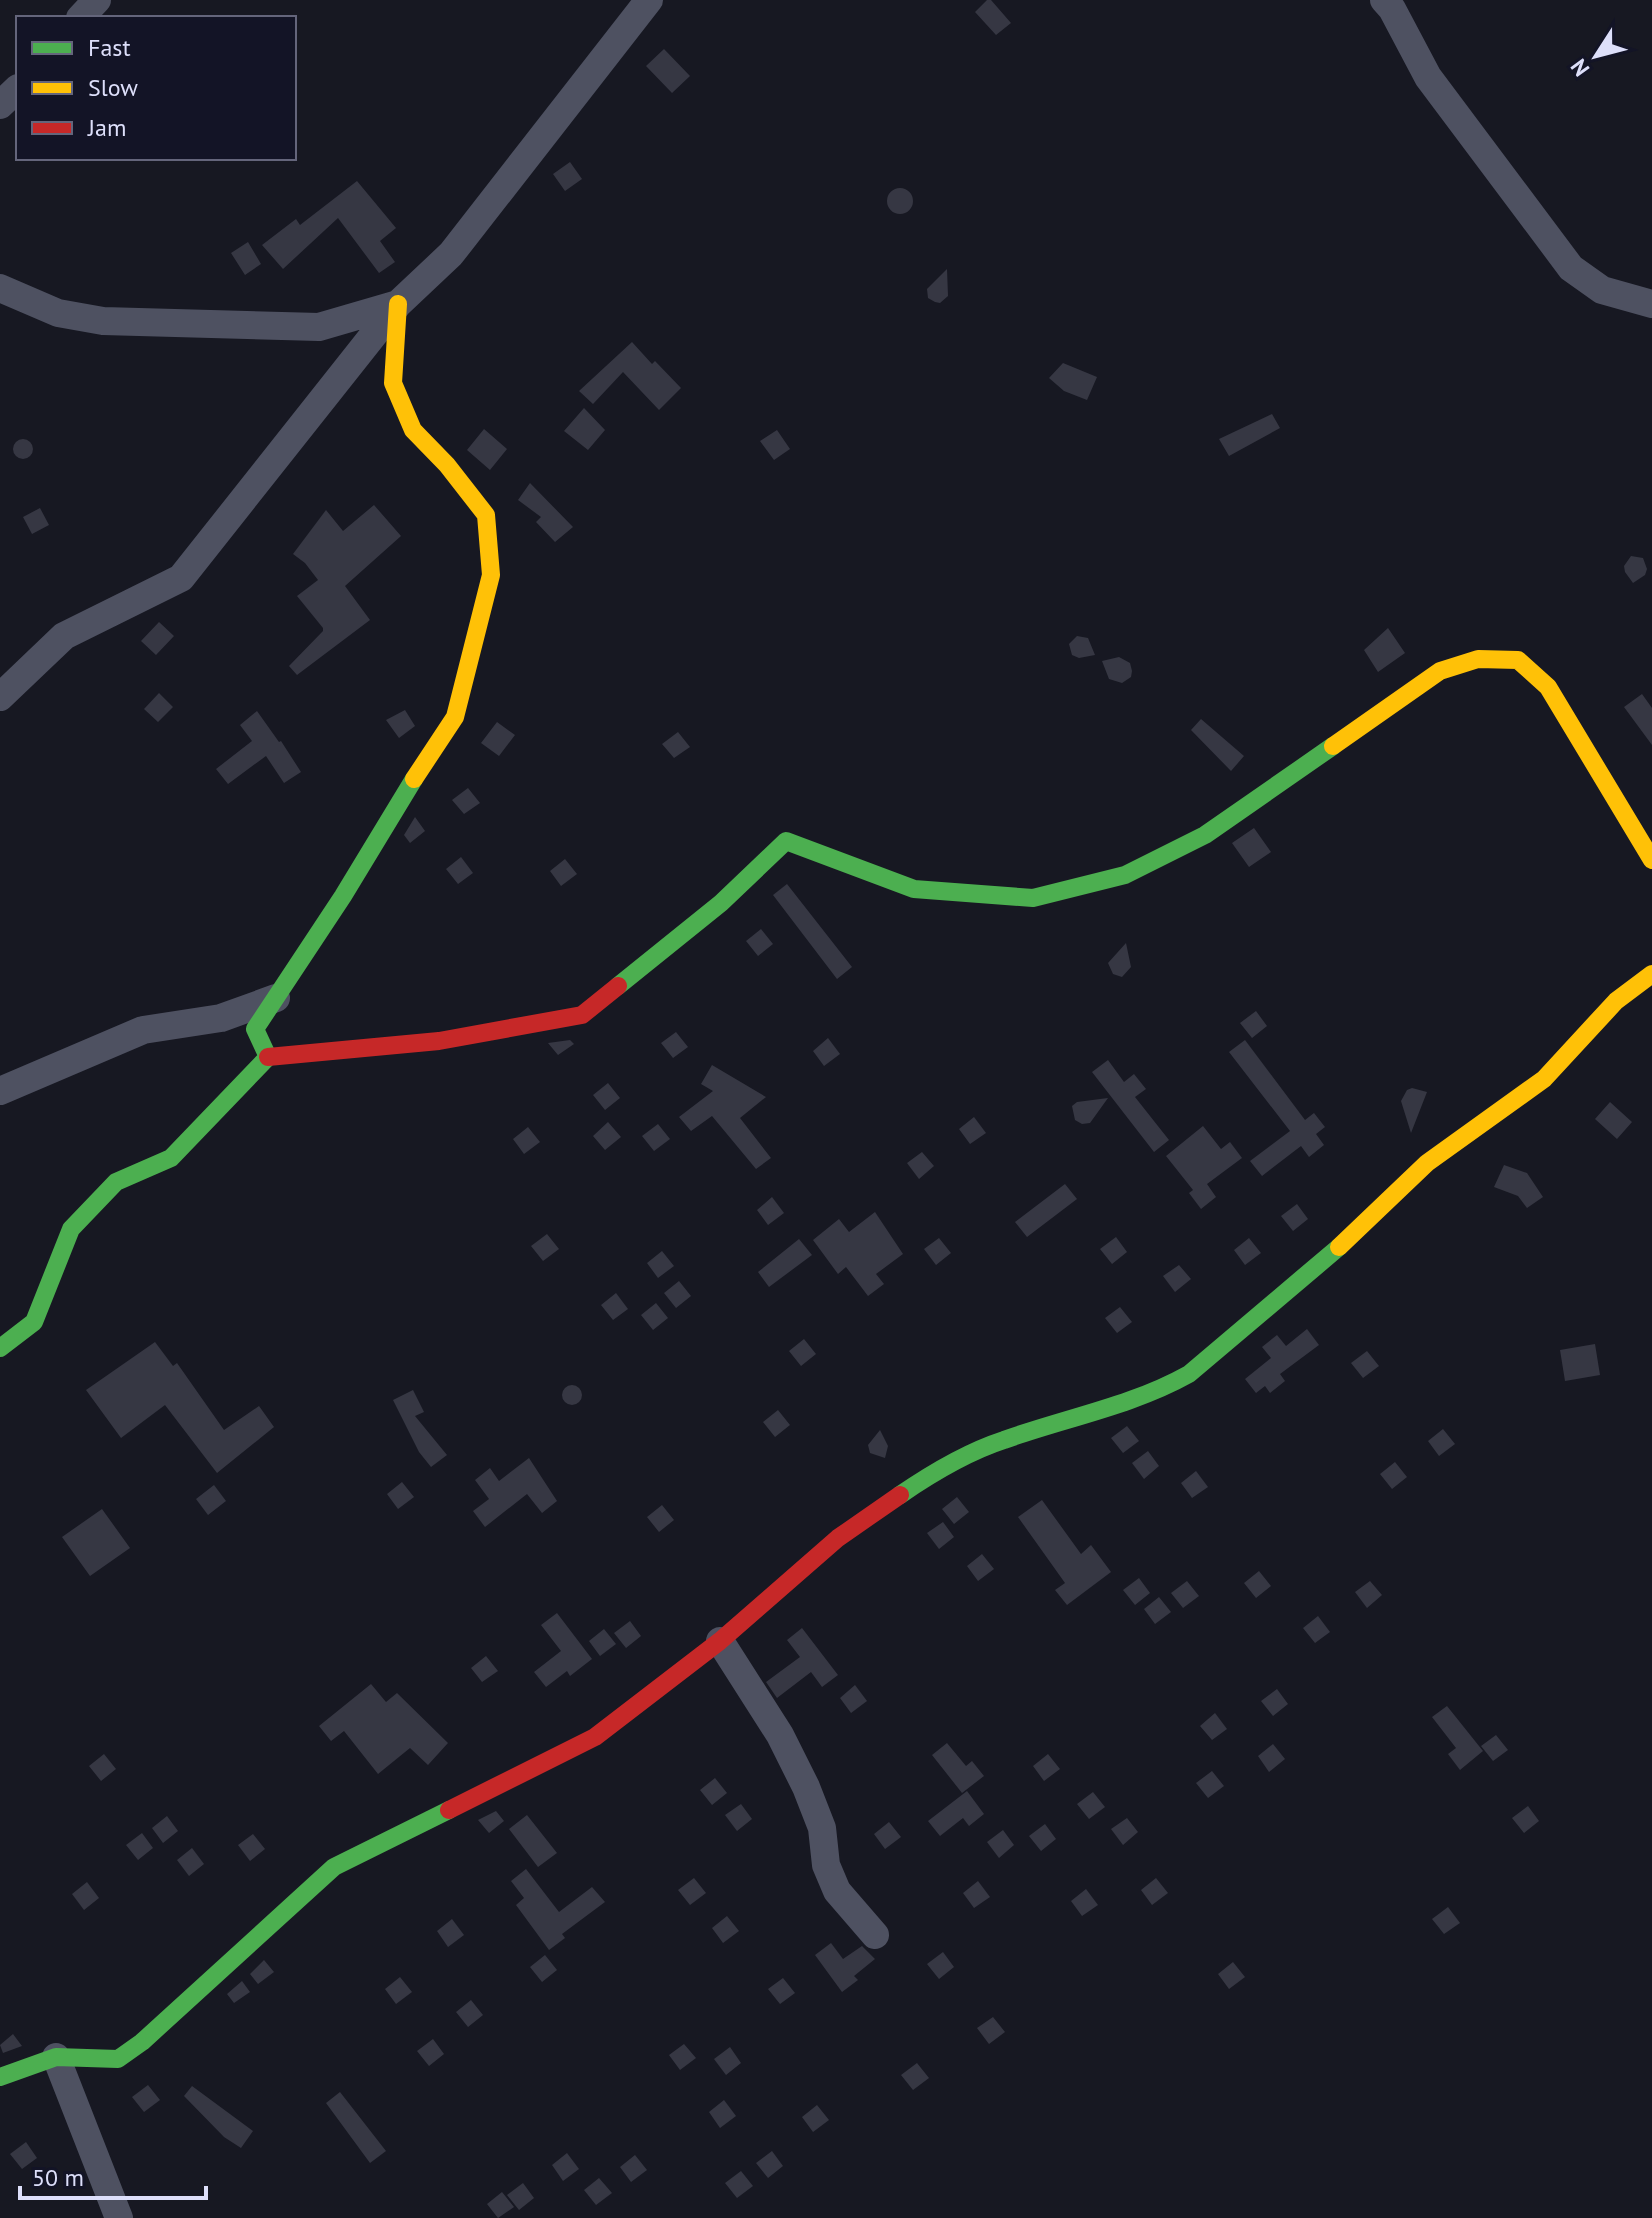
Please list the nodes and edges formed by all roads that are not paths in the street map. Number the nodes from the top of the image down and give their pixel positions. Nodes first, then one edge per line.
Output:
1 (97, 0) edge
2 (649, 0) edge
3 (1384, 0) edge
4 (82, 16) edge
5 (16, 90) edge
6 (0, 105) edge
7 (0, 288) edge
8 (398, 304) junction
9 (1652, 304) edge
10 (0, 697) edge
11 (1652, 860) edge
12 (1652, 974) edge
13 (276, 998) junction
14 (268, 1057) junction
15 (0, 1091) edge
16 (0, 1348) edge
17 (720, 1641) junction
18 (875, 1935) dead end
19 (56, 2057) junction
20 (0, 2077) edge
21 (119, 2218) edge

1 - 4 street
2 - 8 street
3 - 9 street
5 - 6 street
7 - 8 street
8 - 10 street
8 - 13 street
11 - 14 street
12 - 17 street
13 - 14 street
13 - 15 street
14 - 16 street
17 - 18 street
17 - 19 street
19 - 20 street
19 - 21 street

